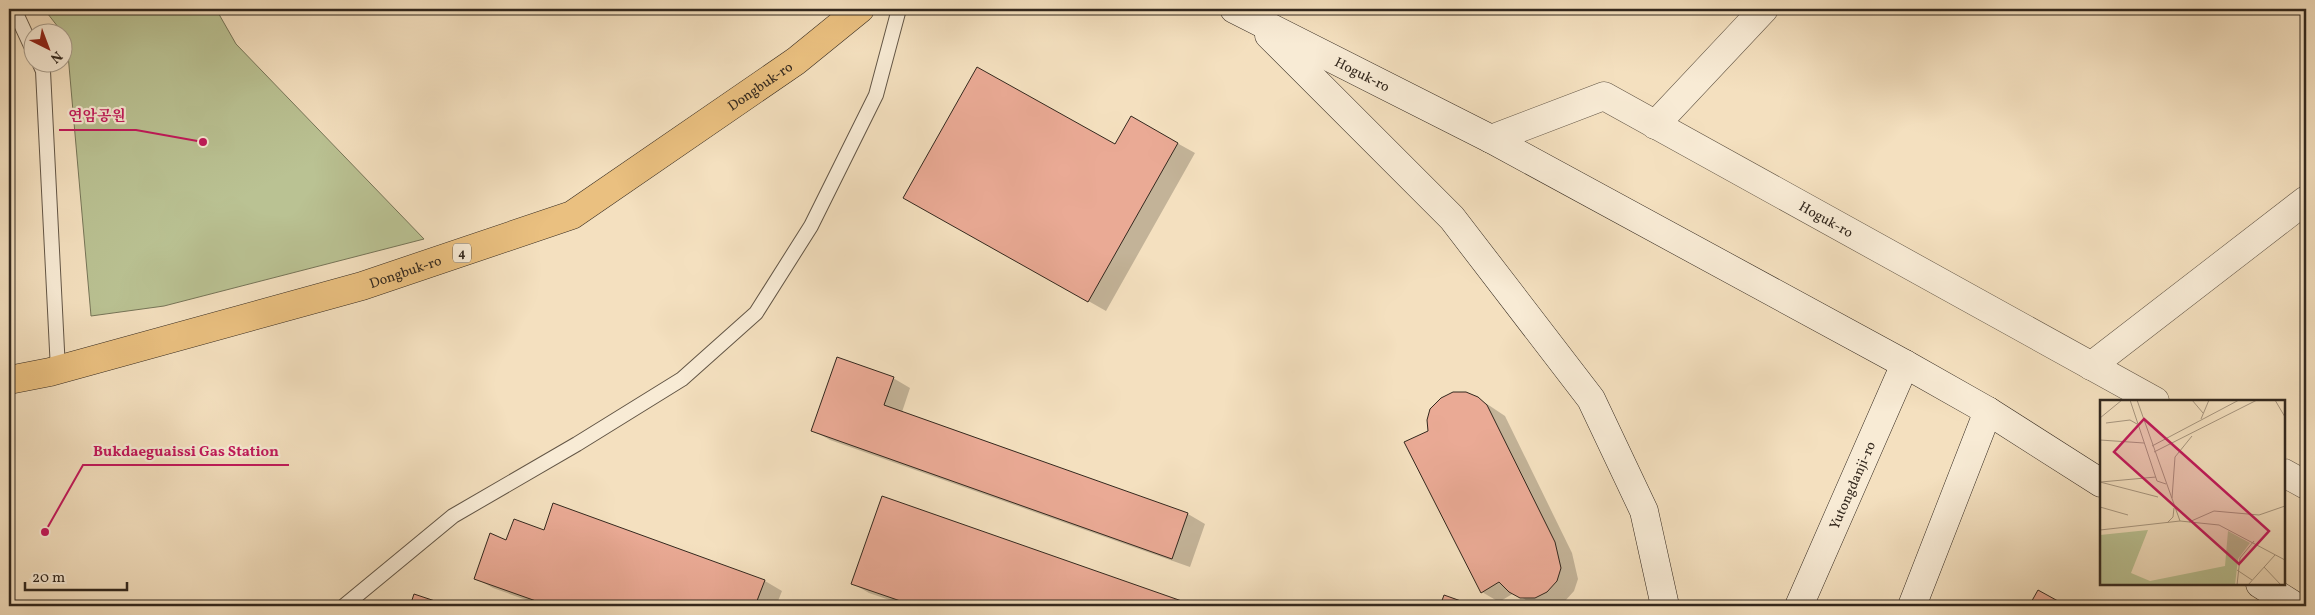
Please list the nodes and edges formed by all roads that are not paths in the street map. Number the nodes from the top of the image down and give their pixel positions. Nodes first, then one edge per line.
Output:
1 (14, 9) edge
2 (860, 9) edge
3 (898, 9) edge
4 (1764, 9) edge
5 (1243, 13) edge
6 (22, 26) edge
7 (43, 72) edge
8 (1655, 125) junction
9 (1491, 139) junction
10 (2306, 200) edge
11 (1905, 364) junction
12 (2091, 366) junction
13 (58, 370) junction
14 (9, 380) edge
15 (2152, 400) edge
16 (1988, 411) junction
17 (2285, 474) edge
18 (2100, 482) edge
19 (2306, 485) edge
20 (2262, 585) edge
21 (344, 606) edge
22 (1665, 606) edge
23 (1799, 606) edge
24 (1912, 606) edge
25 (2295, 606) edge

1 - 6 lane
2 - 13 main road, Dongbuk-ro / 4
3 - 21 lane
4 - 8 main road
5 - 9 main road, Hoguk-ro
5 - 22 main road
7 - 13 lane
8 - 9 main road, Hoguk-ro
8 - 12 main road, Hoguk-ro
9 - 11 main road, Hoguk-ro
10 - 12 main road
11 - 16 main road, Hoguk-ro
11 - 23 main road, Yutongdanji-ro
12 - 15 main road, Hoguk-ro
13 - 14 main road, Dongbuk-ro / 4
16 - 18 main road, Hoguk-ro
16 - 24 main road
17 - 19 main road
20 - 25 main road

